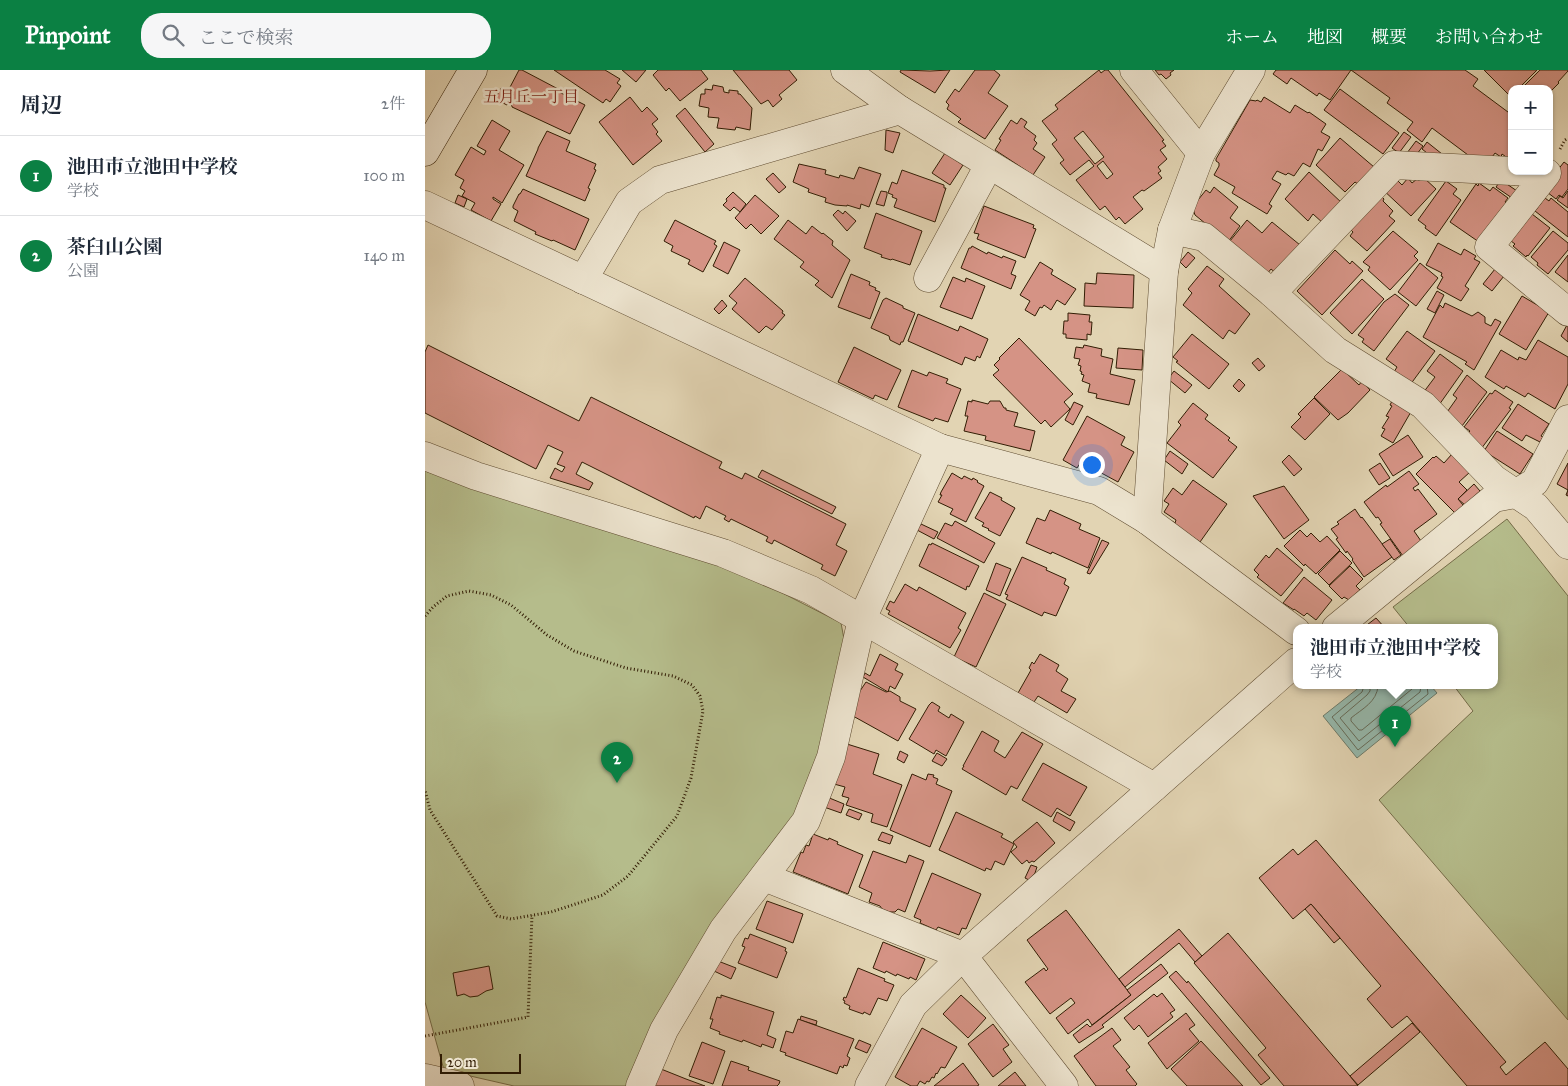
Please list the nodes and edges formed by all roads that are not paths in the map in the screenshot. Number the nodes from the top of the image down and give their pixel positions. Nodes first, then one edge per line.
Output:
1 (473, 70) edge
2 (845, 70) edge
3 (1134, 70) edge
4 (1251, 70) edge
5 (900, 110) junction
6 (425, 152) edge
7 (1201, 153) junction
8 (989, 165) junction
9 (1508, 171) edge
10 (1545, 175) edge
11 (425, 205) edge
12 (1172, 230) junction
13 (1164, 271) junction
14 (928, 278) dead end
15 (583, 280) junction
16 (1272, 293) junction
17 (1568, 312) edge
18 (1568, 419) edge
19 (941, 448) junction
20 (425, 456) edge
21 (1515, 494) junction
22 (1147, 520) junction
23 (1568, 546) edge
24 (862, 619) junction
25 (1341, 624) edge
26 (1293, 629) edge
27 (1293, 665) edge
28 (1154, 787) junction
29 (764, 877) junction
30 (963, 956) junction
31 (426, 1078) edge
32 (461, 1086) edge
33 (640, 1086) edge
34 (869, 1086) edge
35 (1064, 1086) edge

1 - 6 street
2 - 5 street
3 - 7 street
4 - 7 street
5 - 8 street
5 - 15 street
7 - 12 street
8 - 13 street
8 - 14 street
9 - 16 street
10 - 17 street
11 - 15 street
12 - 13 street
12 - 16 street
13 - 22 street
15 - 19 street
16 - 21 street
18 - 21 street
19 - 22 street
19 - 24 street
20 - 24 street
21 - 23 street
21 - 25 street
22 - 26 street
24 - 28 street
24 - 29 street
27 - 28 street
28 - 30 street
29 - 30 street
29 - 33 street
30 - 34 street
30 - 35 street
31 - 32 street

